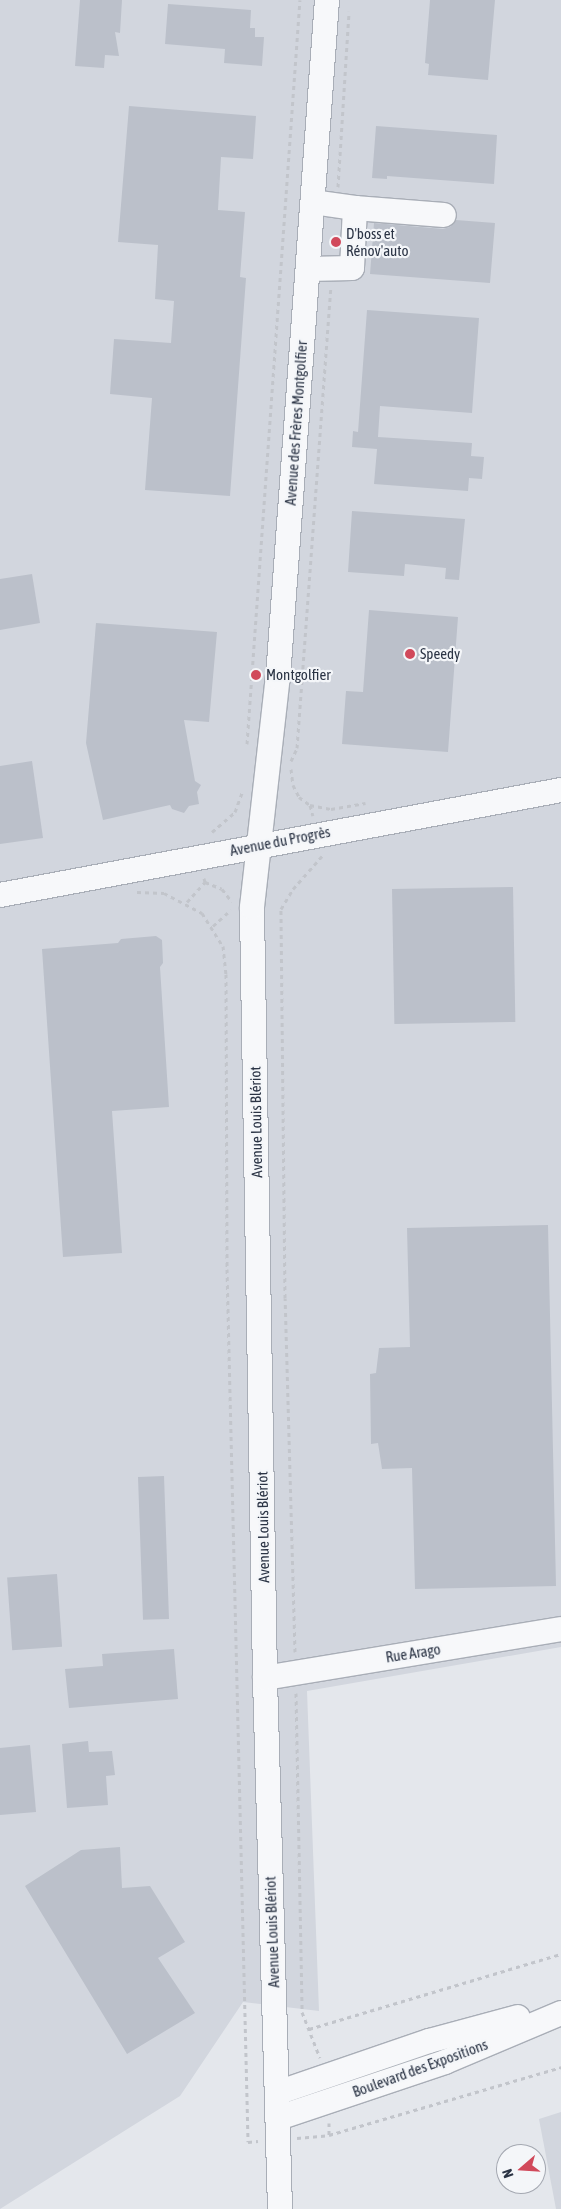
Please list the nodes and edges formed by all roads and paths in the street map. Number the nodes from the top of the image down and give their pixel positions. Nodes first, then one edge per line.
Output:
1 (300, 0) edge
2 (327, 0) edge
3 (350, 0) edge
4 (313, 202) junction
5 (346, 207) junction
6 (444, 215) dead end
7 (308, 269) junction
8 (332, 269) junction
9 (247, 750) dead end
10 (291, 759) dead end
11 (290, 769) dead end
12 (244, 786) dead end
13 (561, 790) edge
14 (317, 834) junction
15 (207, 835) dead end
16 (258, 844) junction
17 (205, 882) dead end
18 (127, 894) dead end
19 (0, 895) edge
20 (187, 903) junction
21 (561, 1629) edge
22 (296, 1673) junction
23 (265, 1678) junction
24 (561, 1954) edge
25 (561, 2006) edge
26 (561, 2013) edge
27 (561, 2066) edge
28 (277, 2093) junction
29 (278, 2128) junction
30 (280, 2209) edge

1 - 9 path
2 - 4 street, Avenue des Frères Montgolfier
3 - 5 path
4 - 5 street
4 - 7 street, Avenue des Frères Montgolfier
5 - 6 street
5 - 8 street
7 - 8 street
7 - 16 street, Avenue des Frères Montgolfier
8 - 10 path
11 - 14 path
12 - 15 path
13 - 14 street, Avenue du Progrès
14 - 16 street, Avenue du Progrès
14 - 22 path
16 - 19 street, Avenue du Progrès
16 - 23 street, Avenue Louis Blériot
17 - 20 path
18 - 20 path
20 - 29 path
21 - 22 street, Rue Arago
22 - 23 street, Rue Arago
22 - 24 path
23 - 28 street, Avenue Louis Blériot
25 - 28 street, Boulevard des Expositions
26 - 29 street, Boulevard des Expositions
27 - 29 path
28 - 29 street, Avenue Louis Blériot
29 - 30 street, Avenue Louis Blériot

